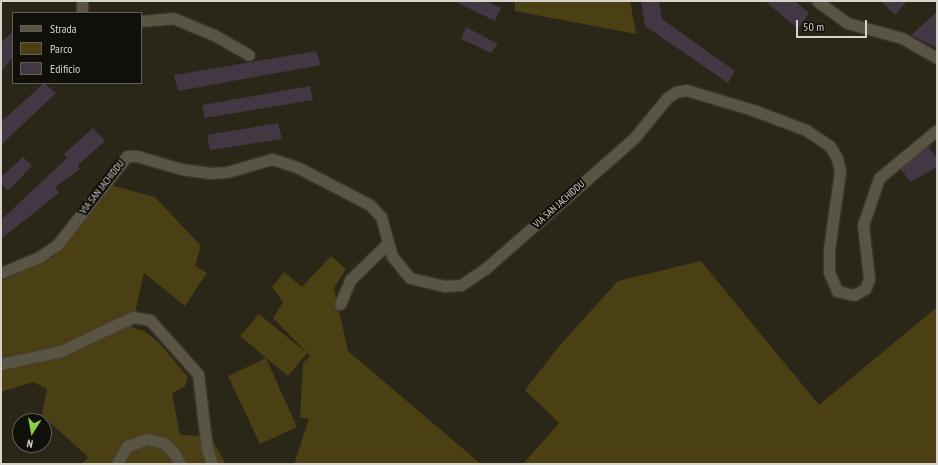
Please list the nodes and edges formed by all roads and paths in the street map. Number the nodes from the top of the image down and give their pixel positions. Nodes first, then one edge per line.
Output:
1 (82, 1) edge
2 (817, 1) edge
3 (82, 12) edge
4 (142, 20) edge
5 (249, 55) dead end
6 (937, 58) edge
7 (937, 130) edge
8 (387, 244) junction
9 (1, 273) edge
10 (340, 304) dead end
11 (1, 364) edge
12 (117, 464) edge
13 (180, 464) edge
14 (212, 464) edge

1 - 3 street
2 - 6 street
4 - 5 street
7 - 8 street, VIA SAN JACHIDDU
8 - 9 street, VIA SAN JACHIDDU
8 - 10 street
11 - 14 street
12 - 13 street

